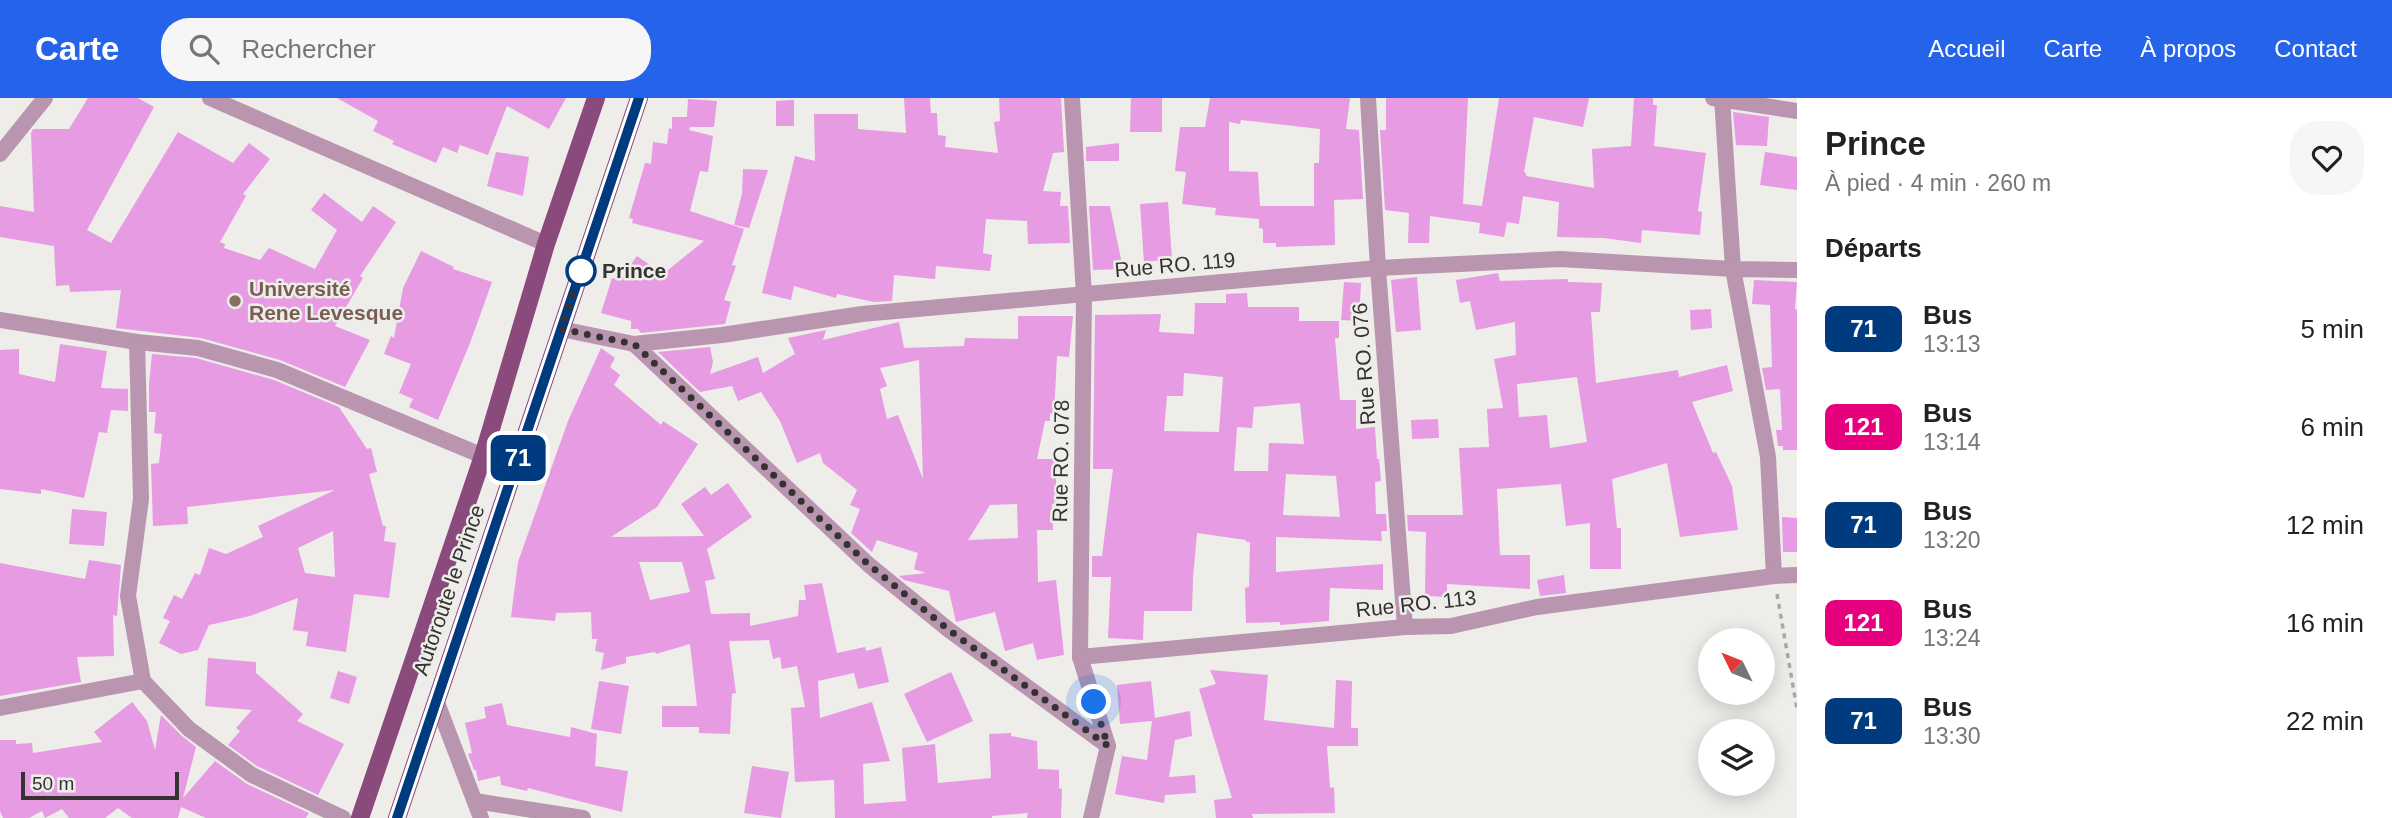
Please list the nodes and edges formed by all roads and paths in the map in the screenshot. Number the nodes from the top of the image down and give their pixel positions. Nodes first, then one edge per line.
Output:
1 (45, 98) edge
2 (210, 98) edge
3 (596, 98) edge
4 (639, 98) edge
5 (1072, 98) edge
6 (1368, 98) edge
7 (1719, 99) edge
8 (1797, 111) edge
9 (0, 154) edge
10 (546, 244) junction
11 (1378, 268) junction
12 (1733, 269) junction
13 (1797, 270) edge
14 (1084, 295) junction
15 (0, 320) edge
16 (561, 329) junction
17 (137, 342) junction
18 (634, 344) junction
19 (483, 456) junction
20 (1797, 575) edge
21 (1774, 576) junction
22 (1405, 627) junction
23 (1080, 657) junction
24 (143, 681) junction
25 (436, 700) junction
26 (0, 708) edge
27 (1797, 709) edge
28 (1108, 746) junction
29 (475, 801) junction
30 (343, 818) edge
31 (360, 818) edge
32 (397, 818) edge
33 (481, 818) edge
34 (583, 818) edge
35 (1091, 818) edge

1 - 9 street
2 - 10 street
3 - 10 main road, Autoroute le Prince
4 - 16 main road, Autoroute le Prince
5 - 14 street, Rue RO. 078
6 - 11 street, Rue RO. 076
7 - 8 street
7 - 12 street
10 - 19 main road, Autoroute le Prince
11 - 12 street, Rue RO. 119
11 - 14 street, Rue RO. 119
11 - 22 street, Rue RO. 076
12 - 13 street, Rue RO. 119
12 - 21 street
14 - 18 street, Rue RO. 119
14 - 23 street, Rue RO. 078
15 - 17 street
16 - 18 street, Rue RO. 119
16 - 25 main road, Autoroute le Prince
17 - 19 street
17 - 24 street
18 - 28 street
19 - 31 main road, Autoroute le Prince
20 - 21 street, Rue RO. 113
21 - 22 street, Rue RO. 113
21 - 27 path
22 - 23 street, Rue RO. 113
23 - 28 street, Rue RO. 078
24 - 26 street
24 - 30 street
25 - 29 street
25 - 32 main road, Autoroute le Prince
28 - 35 street
29 - 33 street
29 - 34 street

